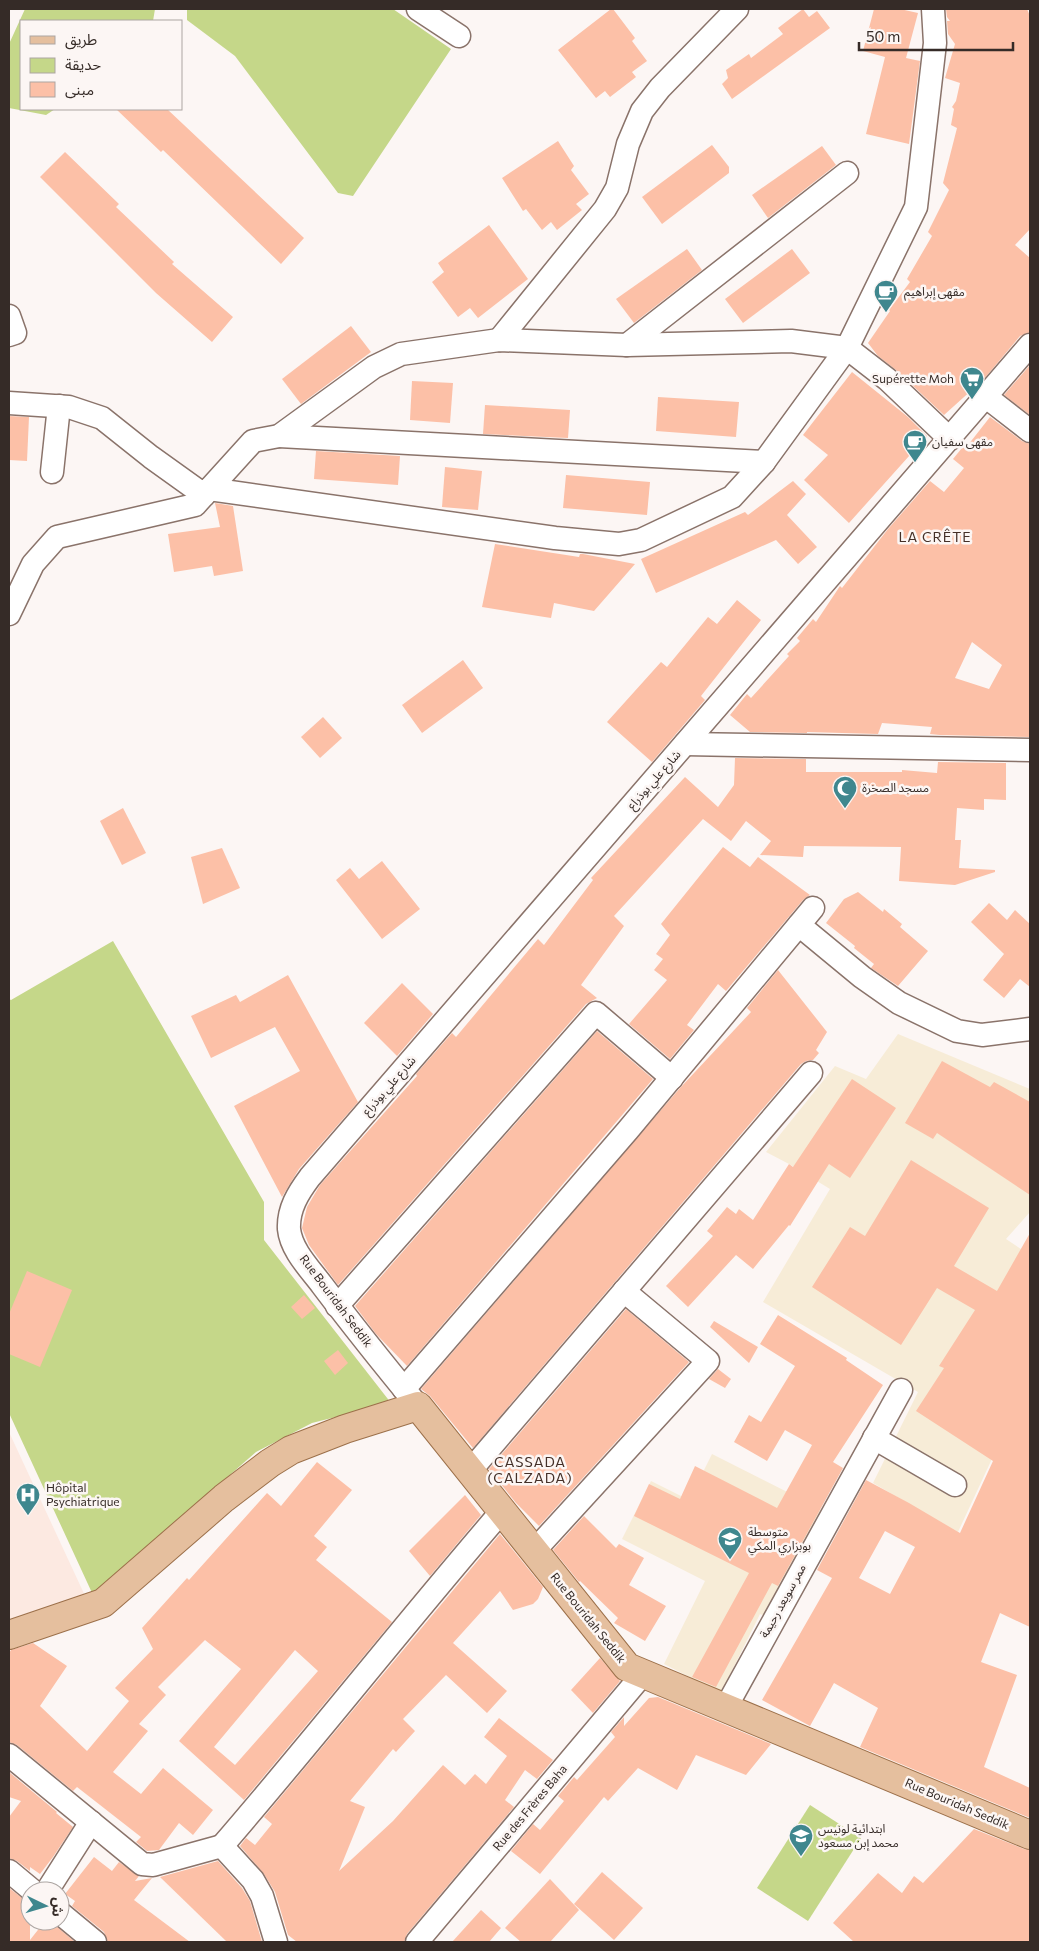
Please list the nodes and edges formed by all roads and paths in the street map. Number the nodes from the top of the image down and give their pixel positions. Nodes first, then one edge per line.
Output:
1 (418, 9) edge
2 (737, 9) edge
3 (933, 9) edge
4 (459, 36) dead end
5 (847, 173) dead end
6 (9, 316) edge
7 (9, 335) edge
8 (499, 340) junction
9 (627, 345) junction
10 (1030, 345) edge
11 (847, 348) junction
12 (985, 396) junction
13 (9, 403) edge
14 (59, 406) junction
15 (1030, 432) edge
16 (278, 436) junction
17 (950, 439) junction
18 (764, 462) junction
19 (52, 472) dead end
20 (206, 492) junction
21 (9, 614) edge
22 (685, 744) junction
23 (1030, 750) edge
24 (1030, 1029) edge
25 (811, 1073) dead end
26 (672, 1078) junction
27 (289, 1221) joint
28 (624, 1291) junction
29 (337, 1306) junction
30 (901, 1390) dead end
31 (411, 1397) junction
32 (874, 1438) junction
33 (470, 1470) junction
34 (955, 1485) dead end
35 (502, 1511) junction
36 (534, 1551) junction
37 (9, 1634) edge
38 (644, 1674) junction
39 (725, 1709) junction
40 (9, 1755) edge
41 (91, 1822) junction
42 (1030, 1836) edge
43 (222, 1846) junction
44 (9, 1871) edge
45 (21, 1881) edge
46 (53, 1881) edge
47 (70, 1922) edge
48 (94, 1942) edge
49 (276, 1942) edge
50 (417, 1942) edge

1 - 4 street
2 - 8 street
3 - 11 street
5 - 9 street
6 - 7 street
8 - 9 street
8 - 16 street
9 - 11 street
10 - 12 street, شارع علي بوذراع
11 - 17 street
11 - 18 street
12 - 15 street
12 - 17 street, شارع علي بوذراع
13 - 14 street
14 - 19 street
14 - 20 street
16 - 18 street
16 - 20 street
17 - 22 street, شارع علي بوذراع
18 - 20 street
20 - 21 street
22 - 23 street
22 - 27 street, شارع علي بوذراع
24 - 26 street
25 - 28 street
26 - 29 street
26 - 31 street
27 - 29 street, Rue Bouridah Seddik
28 - 33 street
28 - 36 street
29 - 31 street, Rue Bouridah Seddik
30 - 32 street, ممر سويعد رحيمة
31 - 33 main road, Rue Bouridah Seddik
31 - 37 main road
32 - 34 street
32 - 39 street, ممر سويعد رحيمة
33 - 35 main road, Rue Bouridah Seddik
35 - 36 main road, Rue Bouridah Seddik
35 - 43 street
36 - 38 main road, Rue Bouridah Seddik
38 - 39 main road, Rue Bouridah Seddik
38 - 50 street, Rue des Frères Baha
39 - 42 main road, Rue Bouridah Seddik
40 - 41 street
41 - 43 street
41 - 46 street
43 - 49 street
44 - 45 street
47 - 48 street

